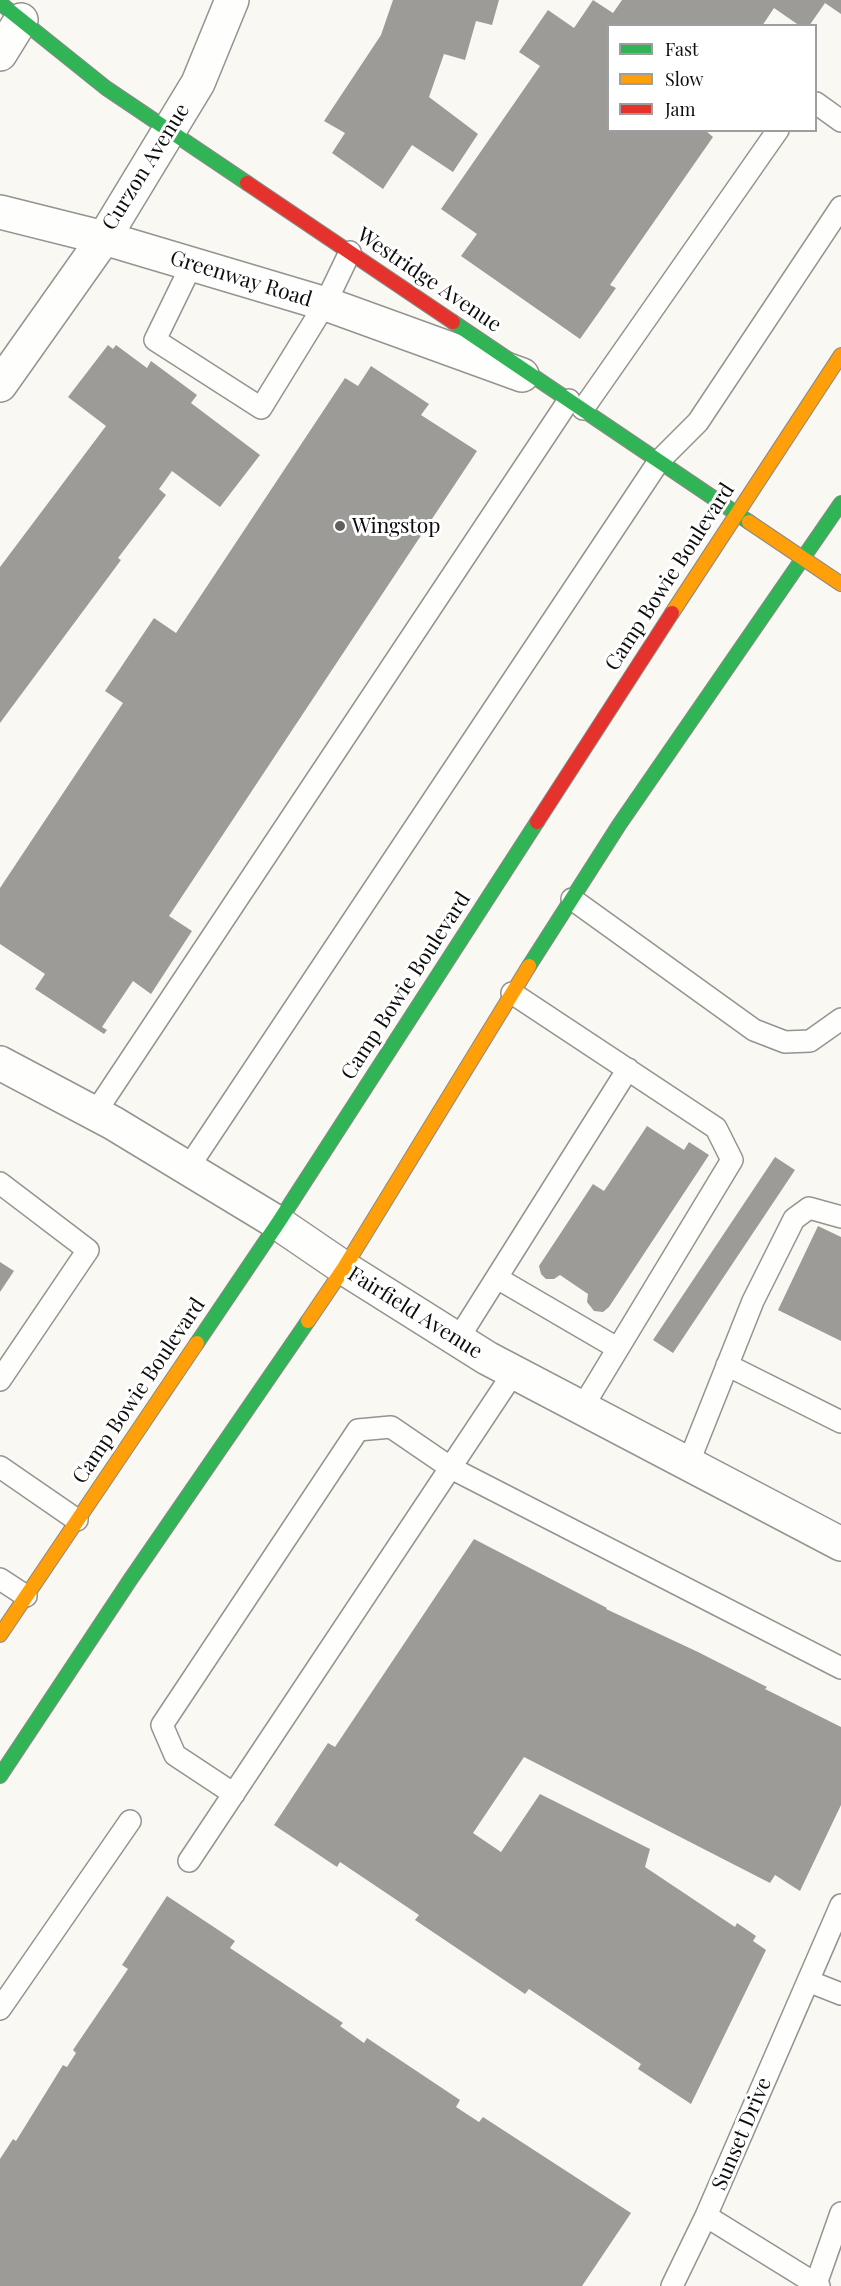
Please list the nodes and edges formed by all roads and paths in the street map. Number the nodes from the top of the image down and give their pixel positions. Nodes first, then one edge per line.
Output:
1 (232, 0) edge
2 (10, 12) edge
3 (0, 54) edge
4 (817, 105) edge
5 (841, 121) edge
6 (170, 131) junction
7 (776, 132) edge
8 (841, 207) edge
9 (0, 212) edge
10 (104, 238) junction
11 (350, 252) junction
12 (192, 264) junction
13 (325, 304) junction
14 (841, 355) edge
15 (0, 385) edge
16 (566, 398) junction
17 (659, 461) junction
18 (841, 503) edge
19 (736, 513) junction
20 (803, 558) junction
21 (841, 584) edge
22 (572, 899) junction
23 (512, 993) junction
24 (841, 1019) edge
25 (0, 1063) edge
26 (628, 1069) junction
27 (95, 1113) junction
28 (188, 1168) junction
29 (0, 1182) edge
30 (841, 1217) edge
31 (278, 1222) junction
32 (344, 1268) junction
33 (497, 1278) junction
34 (458, 1339) junction
35 (617, 1348) junction
36 (727, 1365) junction
37 (514, 1372) junction
38 (0, 1380) edge
39 (582, 1408) junction
40 (841, 1422) edge
41 (688, 1464) junction
42 (0, 1467) edge
43 (451, 1468) junction
44 (77, 1520) junction
45 (841, 1544) edge
46 (0, 1579) edge
47 (26, 1596) junction
48 (0, 1635) edge
49 (841, 1668) edge
50 (0, 1776) edge
51 (234, 1794) junction
52 (130, 1821) dead end
53 (189, 1861) dead end
54 (841, 1905) edge
55 (808, 1981) junction
56 (841, 1994) edge
57 (0, 2009) edge
58 (841, 2213) edge
59 (706, 2217) junction
60 (817, 2285) edge
61 (672, 2286) edge

1 - 6 street, Curzon Avenue
2 - 3 street
2 - 6 main road, Westridge Avenue
4 - 5 lane
6 - 10 street, Curzon Avenue
6 - 11 main road, Westridge Avenue
7 - 16 lane
8 - 17 lane
9 - 10 street, Curzon Avenue
10 - 12 street, Greenway Road
10 - 15 street
11 - 13 lane
11 - 16 main road, Westridge Avenue
12 - 13 street, Greenway Road
12 - 13 lane
13 - 16 street, Greenway Road
14 - 19 main road, Camp Bowie Boulevard
16 - 17 main road, Westridge Avenue
16 - 27 lane
17 - 19 main road, Westridge Avenue
17 - 28 lane
18 - 20 main road
19 - 20 main road, Westridge Avenue
19 - 31 main road, Camp Bowie Boulevard
20 - 21 main road, Westridge Avenue
20 - 22 main road
22 - 23 main road
22 - 24 lane
23 - 26 lane
23 - 32 main road
25 - 27 street, Fairfield Avenue
26 - 33 lane
26 - 35 lane
27 - 28 street, Fairfield Avenue
28 - 31 street, Fairfield Avenue
29 - 38 lane
30 - 36 lane
31 - 32 street, Fairfield Avenue
31 - 44 main road, Camp Bowie Boulevard
32 - 34 street, Fairfield Avenue
32 - 50 main road
33 - 34 lane
33 - 35 lane
34 - 37 street, Fairfield Avenue
35 - 39 lane
36 - 40 lane
36 - 41 lane
37 - 39 street, Fairfield Avenue
37 - 43 lane
39 - 41 street, Fairfield Avenue
41 - 45 street, Fairfield Avenue
42 - 44 lane
43 - 49 lane
43 - 51 lane
43 - 51 lane
44 - 47 main road, Camp Bowie Boulevard
46 - 47 lane
47 - 48 main road, Camp Bowie Boulevard
51 - 53 lane
52 - 57 lane
54 - 55 lane, Sunset Drive
55 - 56 lane
55 - 59 lane, Sunset Drive
58 - 60 lane
59 - 60 lane
59 - 61 lane, Sunset Drive

